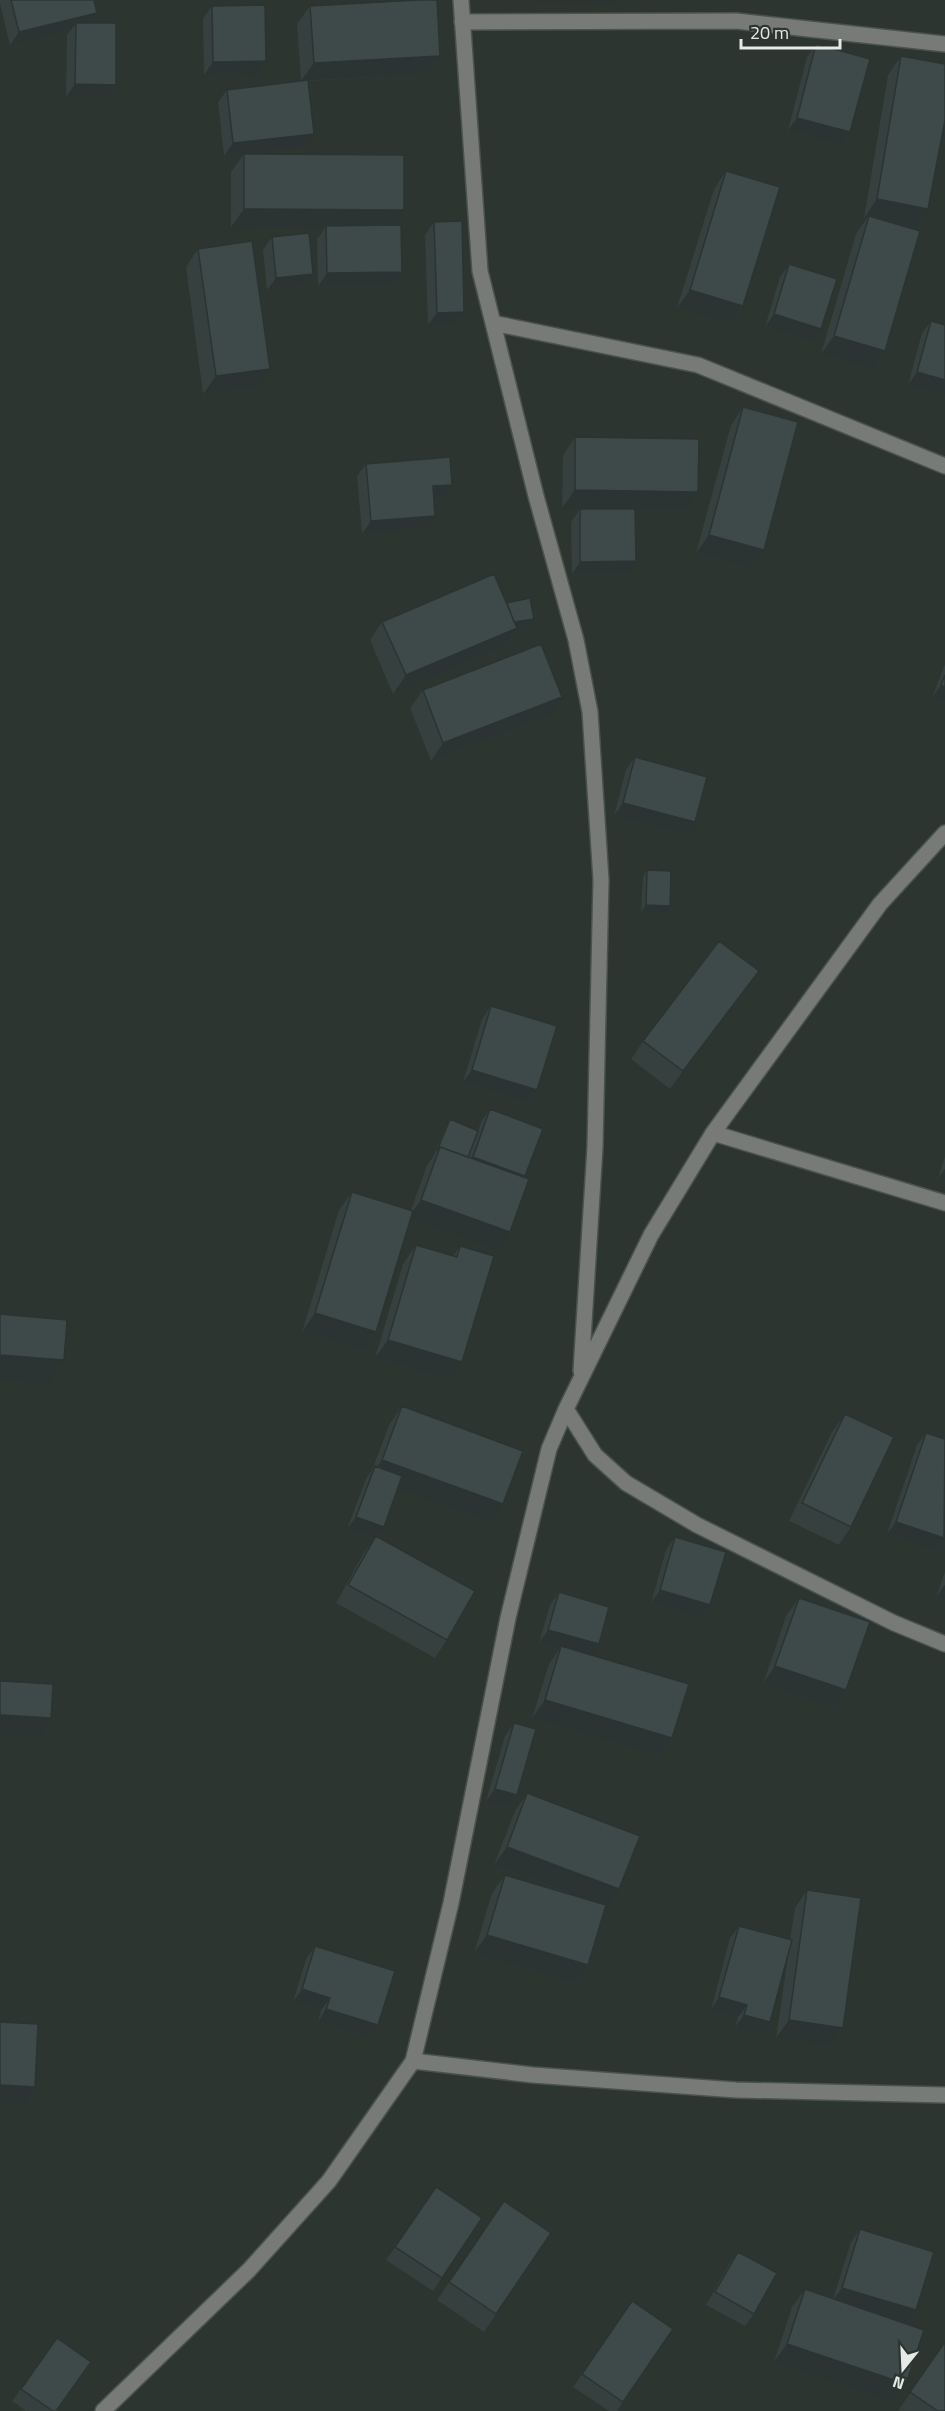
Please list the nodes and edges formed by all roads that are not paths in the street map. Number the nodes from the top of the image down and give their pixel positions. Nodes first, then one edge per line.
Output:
1 (461, 0) edge
2 (462, 22) junction
3 (945, 44) edge
4 (493, 323) junction
5 (945, 465) edge
6 (945, 833) edge
7 (940, 846) edge
8 (713, 1132) junction
9 (945, 1203) edge
10 (580, 1380) junction
11 (566, 1409) junction
12 (945, 1644) edge
13 (413, 2061) junction
14 (945, 2095) edge
15 (103, 2411) edge

1 - 2 street
2 - 3 street
2 - 4 street
4 - 5 street
4 - 10 street
6 - 7 street
7 - 8 street
8 - 9 street
8 - 10 street
10 - 11 street
11 - 12 street
11 - 13 street
13 - 14 street
13 - 15 street

